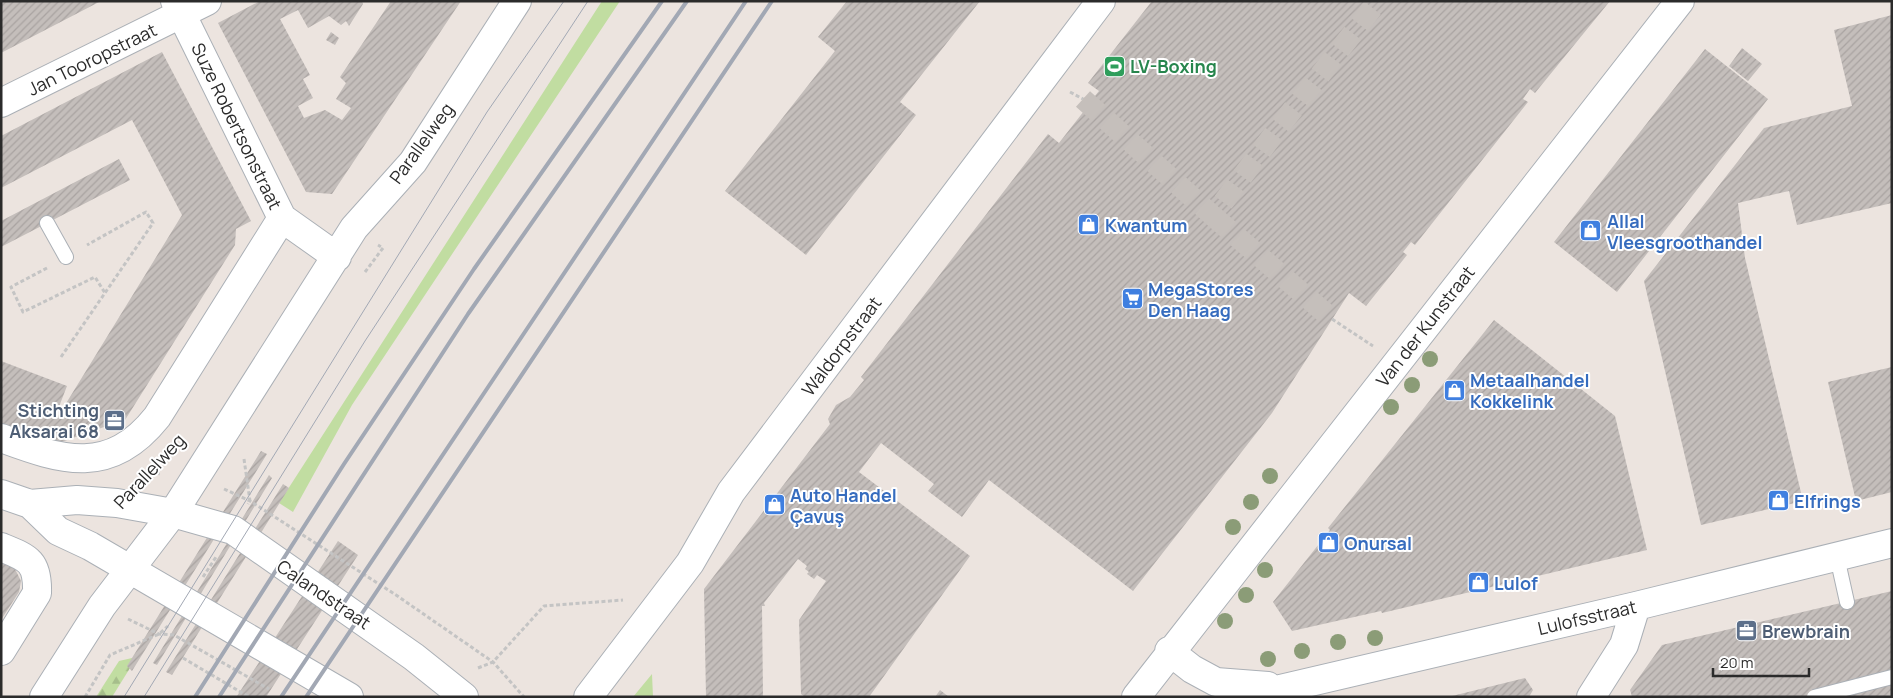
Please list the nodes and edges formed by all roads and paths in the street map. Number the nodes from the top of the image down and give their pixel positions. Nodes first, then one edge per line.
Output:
1 (207, 1) edge
2 (517, 1) edge
3 (1101, 1) edge
4 (1680, 1) edge
5 (179, 8) edge
6 (1, 103) edge
7 (282, 218) junction
8 (47, 223) dead end
9 (66, 257) junction
10 (337, 257) junction
11 (105, 293) junction
12 (1332, 319) tunnel mouth
13 (61, 357) dead end
14 (1396, 362) junction
15 (1, 438) edge
16 (152, 465) dead end
17 (1, 494) edge
18 (250, 500) dead end
19 (117, 503) junction
20 (30, 504) junction
21 (173, 513) junction
22 (1892, 543) edge
23 (1, 547) edge
24 (1837, 557) junction
25 (130, 570) junction
26 (1847, 602) dead end
27 (1636, 606) junction
28 (158, 634) dead end
29 (1, 651) edge
30 (1169, 651) junction
31 (183, 658) dead end
32 (1892, 677) edge
33 (1282, 688) junction
34 (275, 692) dead end
35 (44, 697) edge
36 (249, 697) edge
37 (349, 697) edge
38 (464, 697) edge
39 (524, 697) edge
40 (588, 697) edge
41 (1136, 697) edge
42 (1246, 697) edge
43 (1591, 697) edge
44 (1814, 697) edge

1 - 5 street, Jan Tooropstraat
2 - 10 street, Parallelweg
3 - 40 street, Waldorpstraat
4 - 14 street, Van der Kunstraat
5 - 6 street, Jan Tooropstraat
5 - 7 street, Suze Robertsonstraat
7 - 10 street, Suze Robertsonstraat
7 - 15 street, Parallelweg
8 - 9 lane
9 - 11 path
9 - 11 path
10 - 21 street, Parallelweg
11 - 13 path
12 - 14 path
14 - 30 street, Van der Kunstraat
16 - 19 path, Parallelweg
17 - 20 street
18 - 39 path
19 - 20 street, Calandstraat
19 - 21 street, Calandstraat
20 - 25 street
21 - 25 street, Parallelweg
21 - 38 street, Calandstraat
22 - 24 street, Lulofsstraat
23 - 29 street
24 - 26 lane
24 - 27 street, Lulofsstraat
25 - 35 street, Parallelweg
25 - 37 street
27 - 33 street, Lulofsstraat
27 - 43 street
28 - 34 path
30 - 33 street, Lulofsstraat
30 - 41 street, Van der Kunstraat
31 - 36 path
32 - 44 lane, bridge
33 - 42 street, Lulofsstraat

